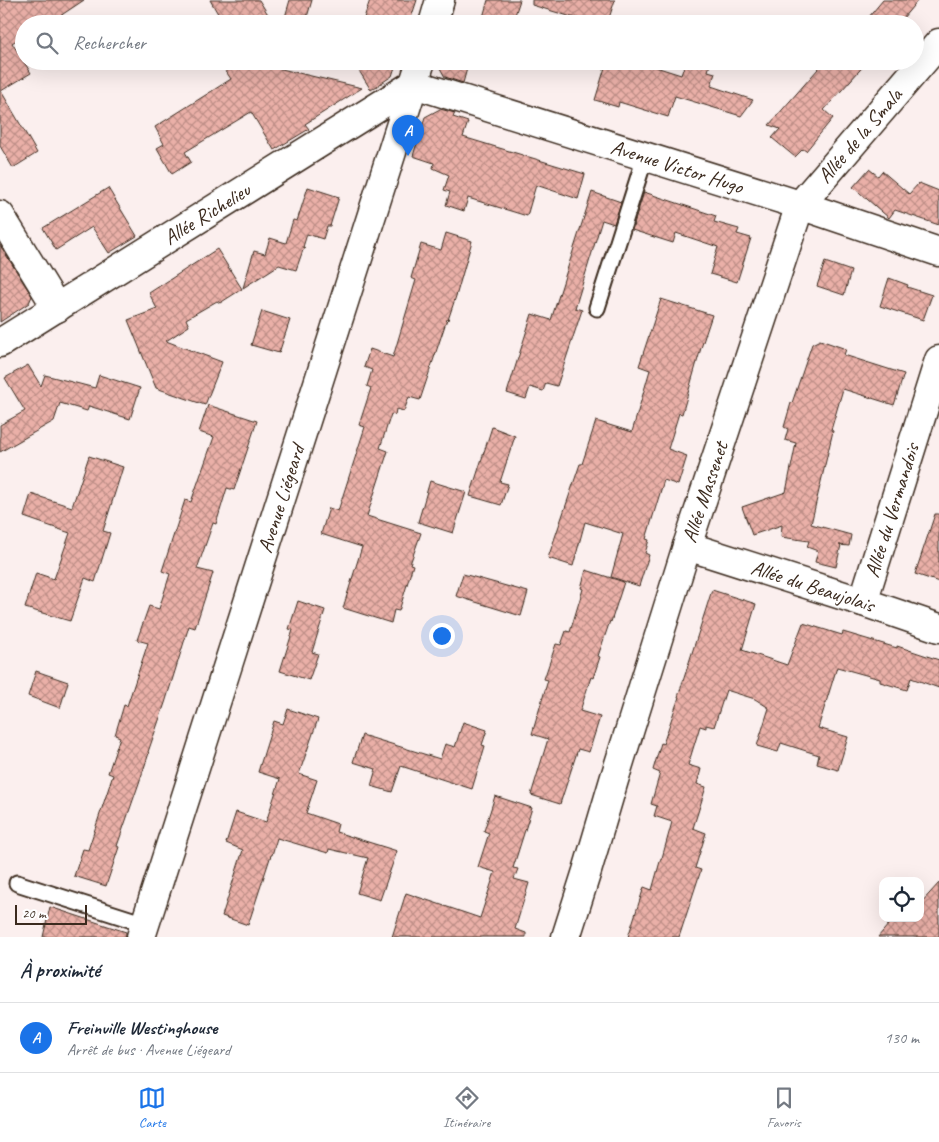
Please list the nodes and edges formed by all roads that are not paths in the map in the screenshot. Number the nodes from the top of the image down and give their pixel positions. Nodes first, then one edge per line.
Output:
1 (440, 0) edge
2 (435, 15) edge
3 (939, 43) edge
4 (924, 60) edge
5 (916, 70) edge
6 (418, 73) edge
7 (645, 157) junction
8 (800, 205) junction
9 (0, 215) edge
10 (939, 252) edge
11 (57, 308) junction
12 (597, 308) dead end
13 (0, 343) edge
14 (939, 360) edge
15 (687, 546) junction
16 (863, 602) junction
17 (939, 628) edge
18 (17, 883) dead end
19 (143, 930) edge
20 (566, 937) edge

1 - 2 street
3 - 4 street, Allée de la Smala
5 - 8 street, Allée de la Smala
6 - 7 street, Avenue Victor Hugo
6 - 11 street, Allée Richelieu
6 - 19 street, Avenue Liégeard
7 - 8 street, Avenue Victor Hugo
7 - 12 lane
8 - 10 street, Avenue Victor Hugo
8 - 15 street, Allée Massenet
9 - 11 street
11 - 13 street, Allée Richelieu
14 - 16 street, Allée du Vermandois
15 - 16 street, Allée du Beaujolais
15 - 20 street, Allée Massenet
16 - 17 street, Allée du Beaujolais
18 - 19 lane

